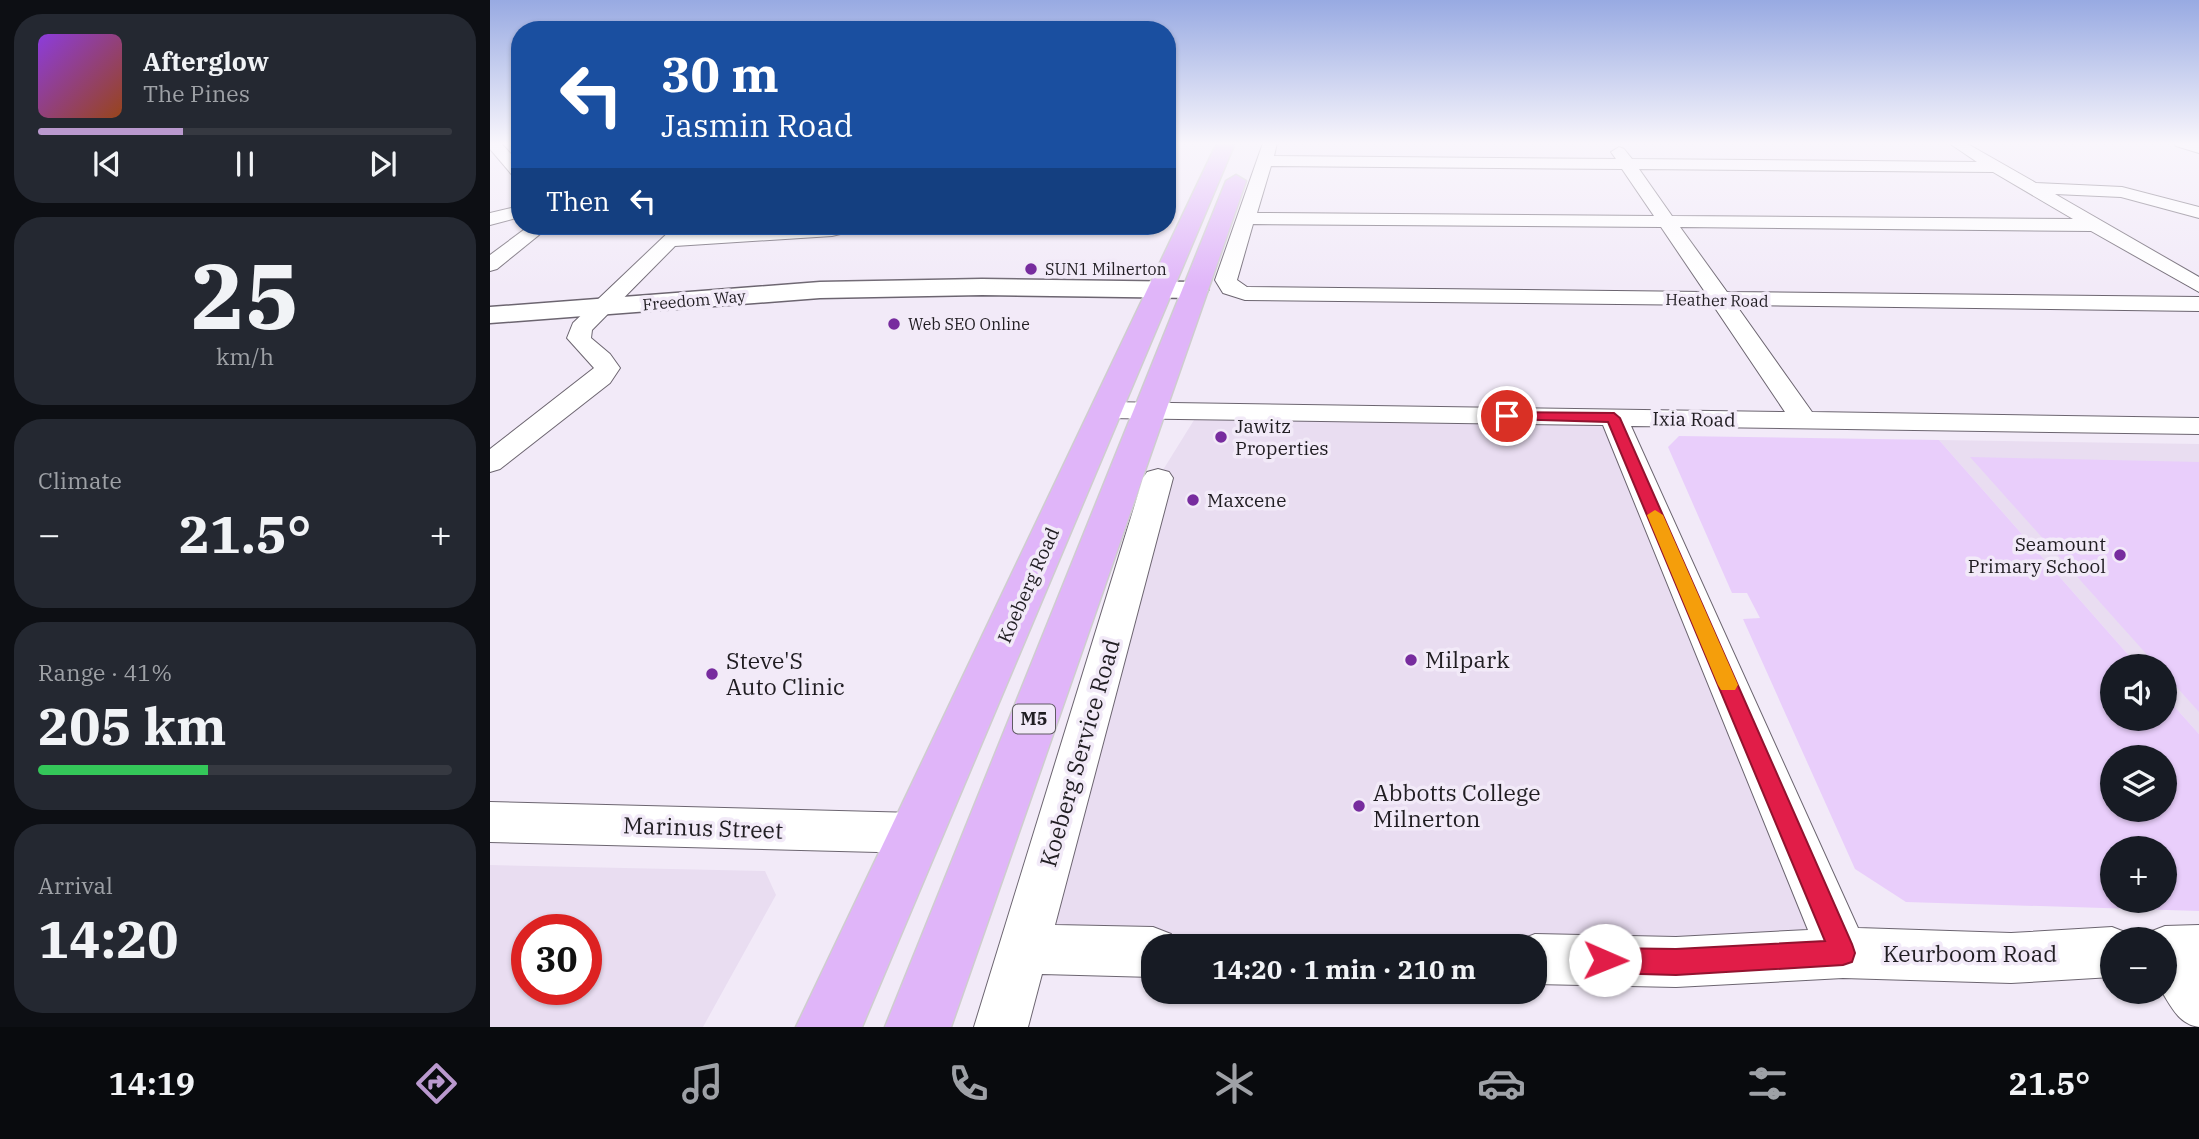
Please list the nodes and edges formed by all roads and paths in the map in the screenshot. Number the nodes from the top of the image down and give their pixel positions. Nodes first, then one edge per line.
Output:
1 (1204, 191) edge
2 (1240, 191) edge
3 (1251, 191) edge
4 (1647, 191) edge
5 (2041, 191) edge
6 (2099, 191) edge
7 (511, 213) edge
8 (2199, 214) edge
9 (1246, 218) junction
10 (490, 219) edge
11 (1666, 220) junction
12 (2096, 225) junction
13 (529, 235) edge
14 (675, 235) edge
15 (758, 235) edge
16 (669, 241) junction
17 (490, 265) edge
18 (2199, 285) edge
19 (1159, 292) junction
20 (1194, 293) junction
21 (1719, 300) junction
22 (2199, 304) edge
23 (600, 307) junction
24 (490, 315) edge
25 (1128, 411) junction
26 (1614, 418) junction
27 (1804, 420) junction
28 (2199, 426) edge
29 (490, 463) edge
30 (1158, 478) dead end
31 (490, 822) edge
32 (916, 833) junction
33 (1024, 949) junction
34 (2199, 950) edge
35 (2177, 951) edge
36 (1141, 952) edge
37 (1843, 953) junction
38 (2100, 953) edge
39 (1547, 959) edge
40 (2177, 969) edge
41 (2199, 1002) edge
42 (829, 1027) edge
43 (918, 1027) edge
44 (1001, 1027) edge

1 - 19 main road, Koeberg Road / M5
2 - 20 main road, Koeberg Road / M5
3 - 9 street
4 - 11 street
5 - 12 street
6 - 8 street
7 - 10 street
9 - 11 street
9 - 21 street, Heather Road
11 - 12 street
11 - 21 street
12 - 18 street
13 - 17 street
14 - 16 street
15 - 16 street
16 - 23 street
19 - 20 street, Freedom Way
19 - 23 street, Freedom Way
19 - 25 main road, Koeberg Road / M5
20 - 25 main road, Koeberg Road / M5
21 - 22 street, Heather Road
21 - 27 street
23 - 24 street, Freedom Way
23 - 29 street
25 - 26 street, Ixia Road
25 - 32 main road, Koeberg Road / M5
25 - 43 main road, Koeberg Road / M5
26 - 27 street, Ixia Road
26 - 37 street
27 - 28 street, Ixia Road
30 - 33 street, Koeberg Service Road
31 - 32 street, Marinus Street
32 - 42 main road, Koeberg Road / M5
33 - 36 street
33 - 44 street, Koeberg Service Road
34 - 35 street
37 - 38 street, Keurboom Road
37 - 39 street, Keurboom Road
40 - 41 street

